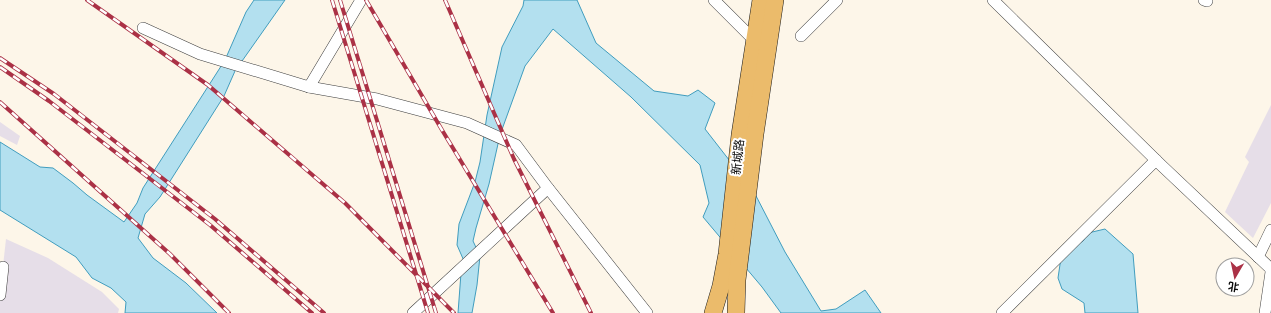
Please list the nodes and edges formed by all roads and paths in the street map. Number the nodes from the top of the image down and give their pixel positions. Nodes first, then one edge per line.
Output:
1 (361, 0) edge
2 (714, 0) edge
3 (761, 0) edge
4 (775, 0) edge
5 (836, 0) edge
6 (996, 2) edge
7 (143, 28) dead end
8 (801, 36) dead end
9 (755, 41) junction
10 (309, 87) junction
11 (1156, 160) junction
12 (548, 188) junction
13 (1271, 230) edge
14 (1258, 257) junction
15 (3, 267) dead end
16 (1271, 270) edge
17 (0, 295) edge
18 (414, 313) edge
19 (647, 313) edge
20 (713, 313) edge
21 (736, 313) edge
22 (1002, 313) edge
23 (1265, 313) edge

1 - 10 street
2 - 9 street
3 - 9 main road, 新城路
4 - 21 main road, 新城路
5 - 8 street
6 - 11 street
7 - 10 street
9 - 20 main road, 新城路
10 - 12 street
11 - 14 street
11 - 22 street
12 - 18 street
12 - 19 street
13 - 14 street
14 - 16 street
15 - 17 street
16 - 23 street

